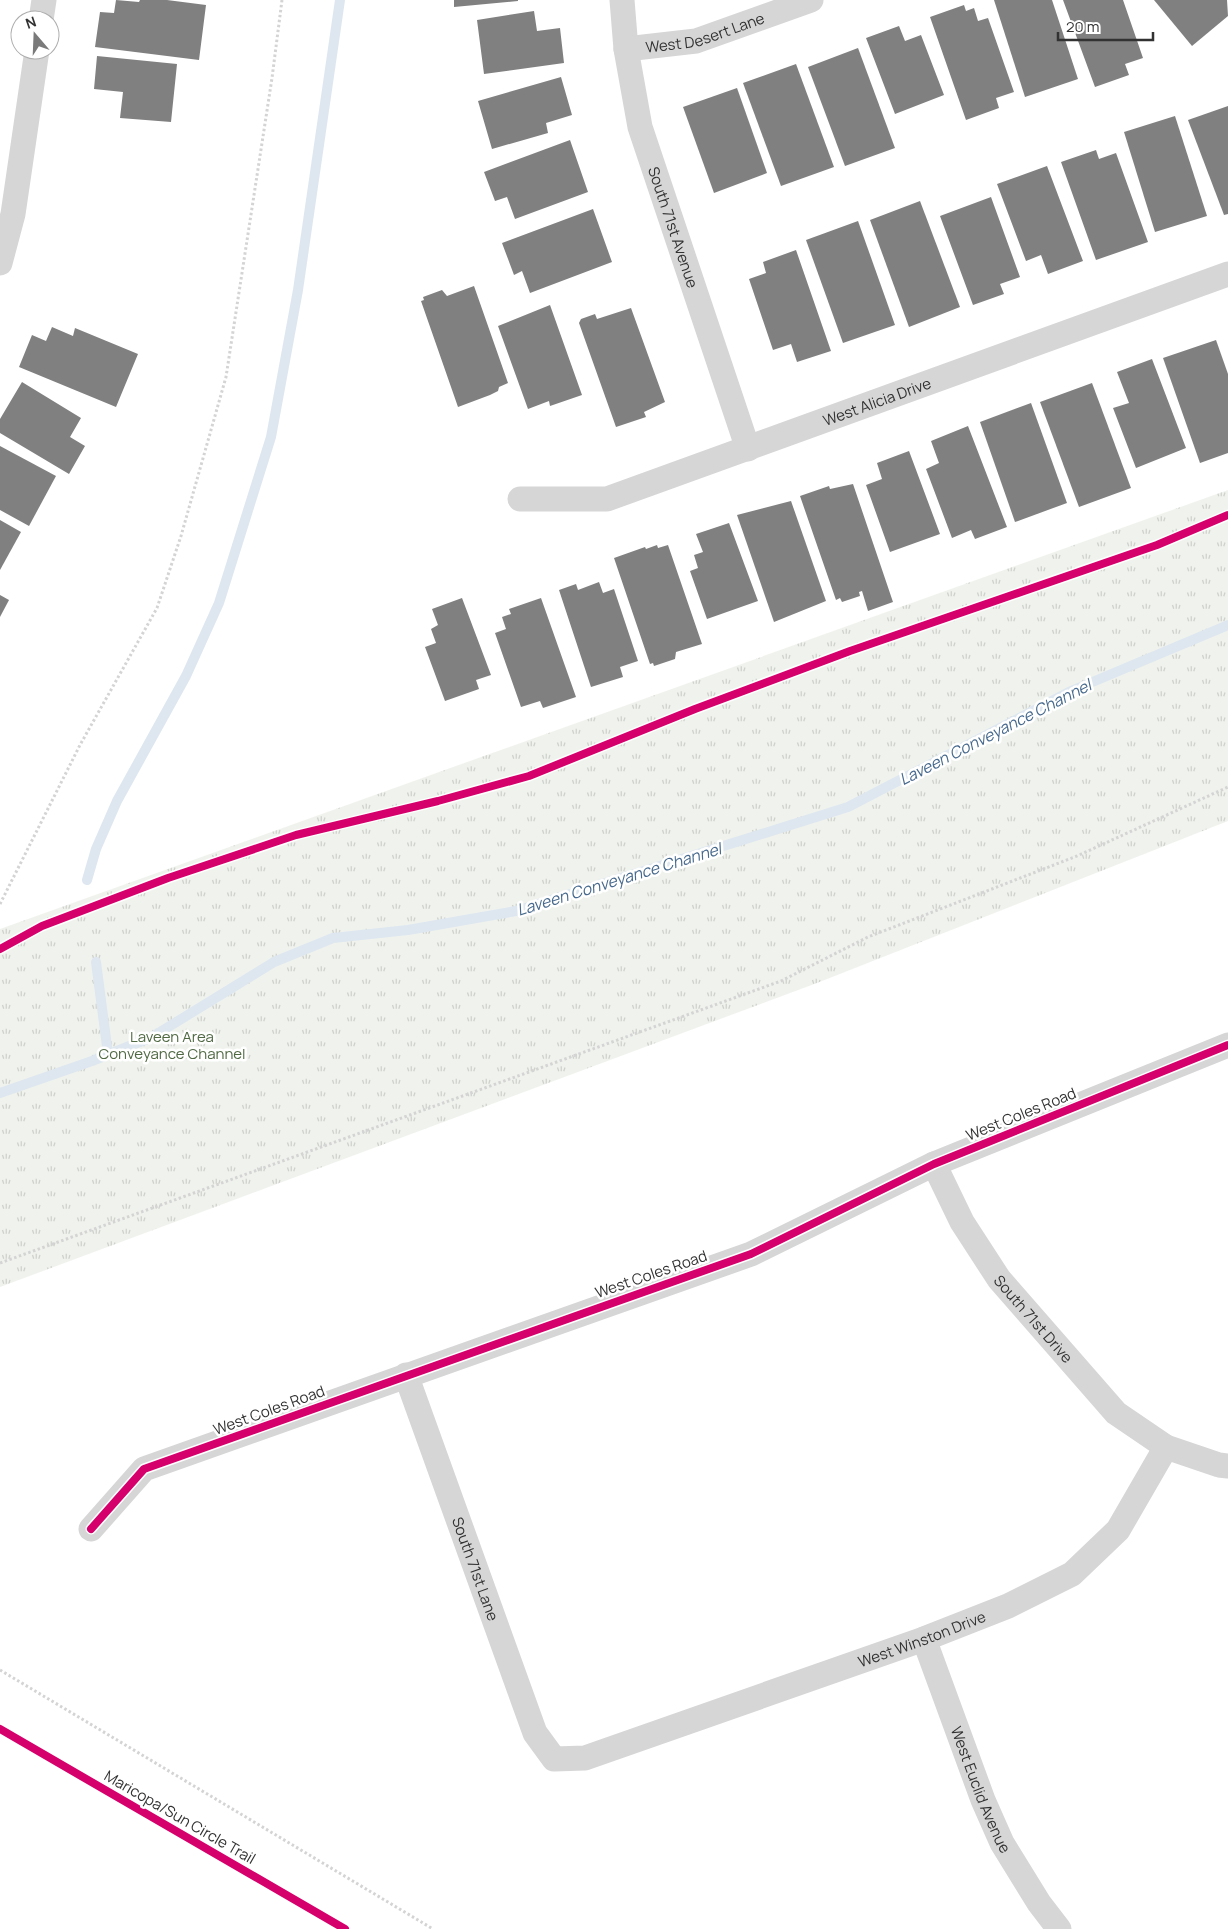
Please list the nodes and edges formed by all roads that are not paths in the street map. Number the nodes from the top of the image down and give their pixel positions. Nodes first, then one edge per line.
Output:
1 (622, 0) edge
2 (811, 0) edge
3 (626, 49) junction
4 (35, 60) edge
5 (6, 212) edge
6 (0, 263) edge
7 (1228, 274) edge
8 (748, 449) junction
9 (520, 499) dead end
10 (1228, 1045) edge
11 (934, 1164) junction
12 (406, 1375) junction
13 (1166, 1447) junction
14 (1228, 1466) edge
15 (91, 1529) dead end
16 (924, 1639) junction
17 (554, 1759) joint
18 (1059, 1929) edge

1 - 3 street, South 71st Avenue
2 - 3 street, West Desert Lane
3 - 8 street, South 71st Avenue
4 - 5 street
5 - 6 street
7 - 8 street, West Alicia Drive
8 - 9 street, West Alicia Drive
10 - 11 street, West Coles Road
11 - 12 street, West Coles Road
11 - 13 street, South 71st Drive
12 - 15 street, West Coles Road
12 - 17 street, South 71st Lane
13 - 14 street
13 - 16 street, West Winston Drive
16 - 17 street, West Winston Drive
16 - 18 street, West Euclid Avenue

